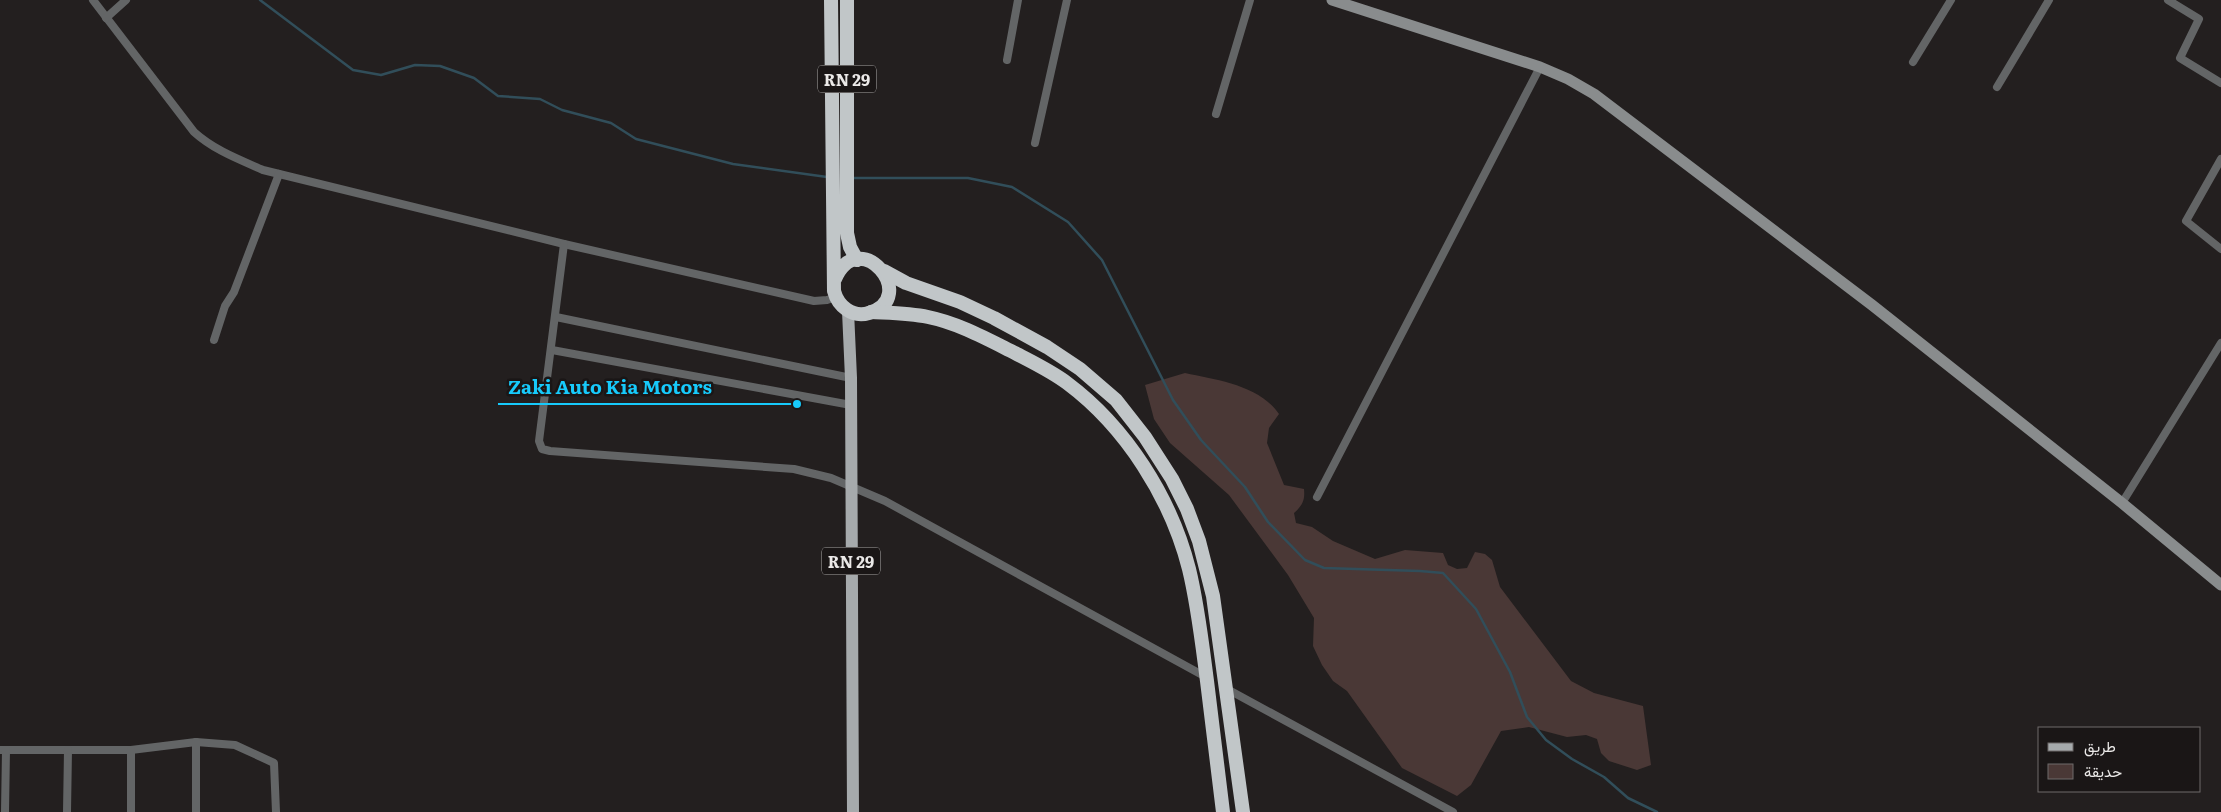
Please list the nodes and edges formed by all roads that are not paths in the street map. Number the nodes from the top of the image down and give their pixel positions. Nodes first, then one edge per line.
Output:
1 (92, 0) edge
2 (126, 0) edge
3 (831, 0) edge
4 (847, 0) edge
5 (1018, 0) edge
6 (1067, 0) edge
7 (1250, 0) edge
8 (1332, 0) edge
9 (1951, 0) edge
10 (2049, 0) edge
11 (2168, 0) edge
12 (106, 18) junction
13 (1008, 60) dead end
14 (1914, 62) dead end
15 (1540, 67) junction
16 (2221, 82) edge
17 (1998, 88) dead end
18 (1216, 114) dead end
19 (1035, 143) dead end
20 (2221, 160) edge
21 (279, 174) junction
22 (840, 190) junction
23 (564, 244) junction
24 (2221, 249) edge
25 (857, 260) junction
26 (884, 271) junction
27 (835, 279) junction
28 (836, 297) junction
29 (848, 311) junction
30 (871, 312) junction
31 (556, 317) junction
32 (214, 340) dead end
33 (2221, 344) edge
34 (552, 350) junction
35 (851, 378) junction
36 (851, 405) junction
37 (850, 485) junction
38 (1317, 497) dead end
39 (2122, 503) junction
40 (2221, 585) edge
41 (1206, 677) junction
42 (1226, 689) junction
43 (196, 742) junction
44 (3, 750) edge
45 (68, 750) junction
46 (130, 750) junction
47 (6, 812) edge
48 (67, 812) edge
49 (131, 812) edge
50 (196, 812) edge
51 (276, 812) edge
52 (853, 812) edge
53 (1223, 812) edge
54 (1243, 812) edge
55 (1452, 812) edge

1 - 12 street
2 - 12 street
3 - 22 highway
4 - 22 highway, RN 29
5 - 13 street
6 - 19 street
7 - 18 street
8 - 15 street
9 - 14 street
10 - 17 street
11 - 16 street
12 - 21 street
15 - 38 street
15 - 39 street
20 - 24 street
21 - 23 street
21 - 32 street
22 - 25 highway, RN 29
22 - 27 highway
23 - 28 street
23 - 31 street
25 - 26 highway
25 - 27 highway
26 - 30 highway
26 - 42 highway
27 - 28 highway
28 - 29 highway
29 - 30 highway
29 - 35 main road, RN 29
30 - 41 highway
31 - 34 street
31 - 35 street
33 - 39 street
34 - 36 street
34 - 37 street
35 - 36 main road, RN 29
36 - 37 main road, RN 29
37 - 41 street
37 - 52 main road, RN 29
39 - 40 street
41 - 53 highway
42 - 54 highway
42 - 55 street
43 - 46 street
43 - 50 street
43 - 51 street
44 - 45 street
44 - 47 street
45 - 46 street
45 - 48 street
46 - 49 street

